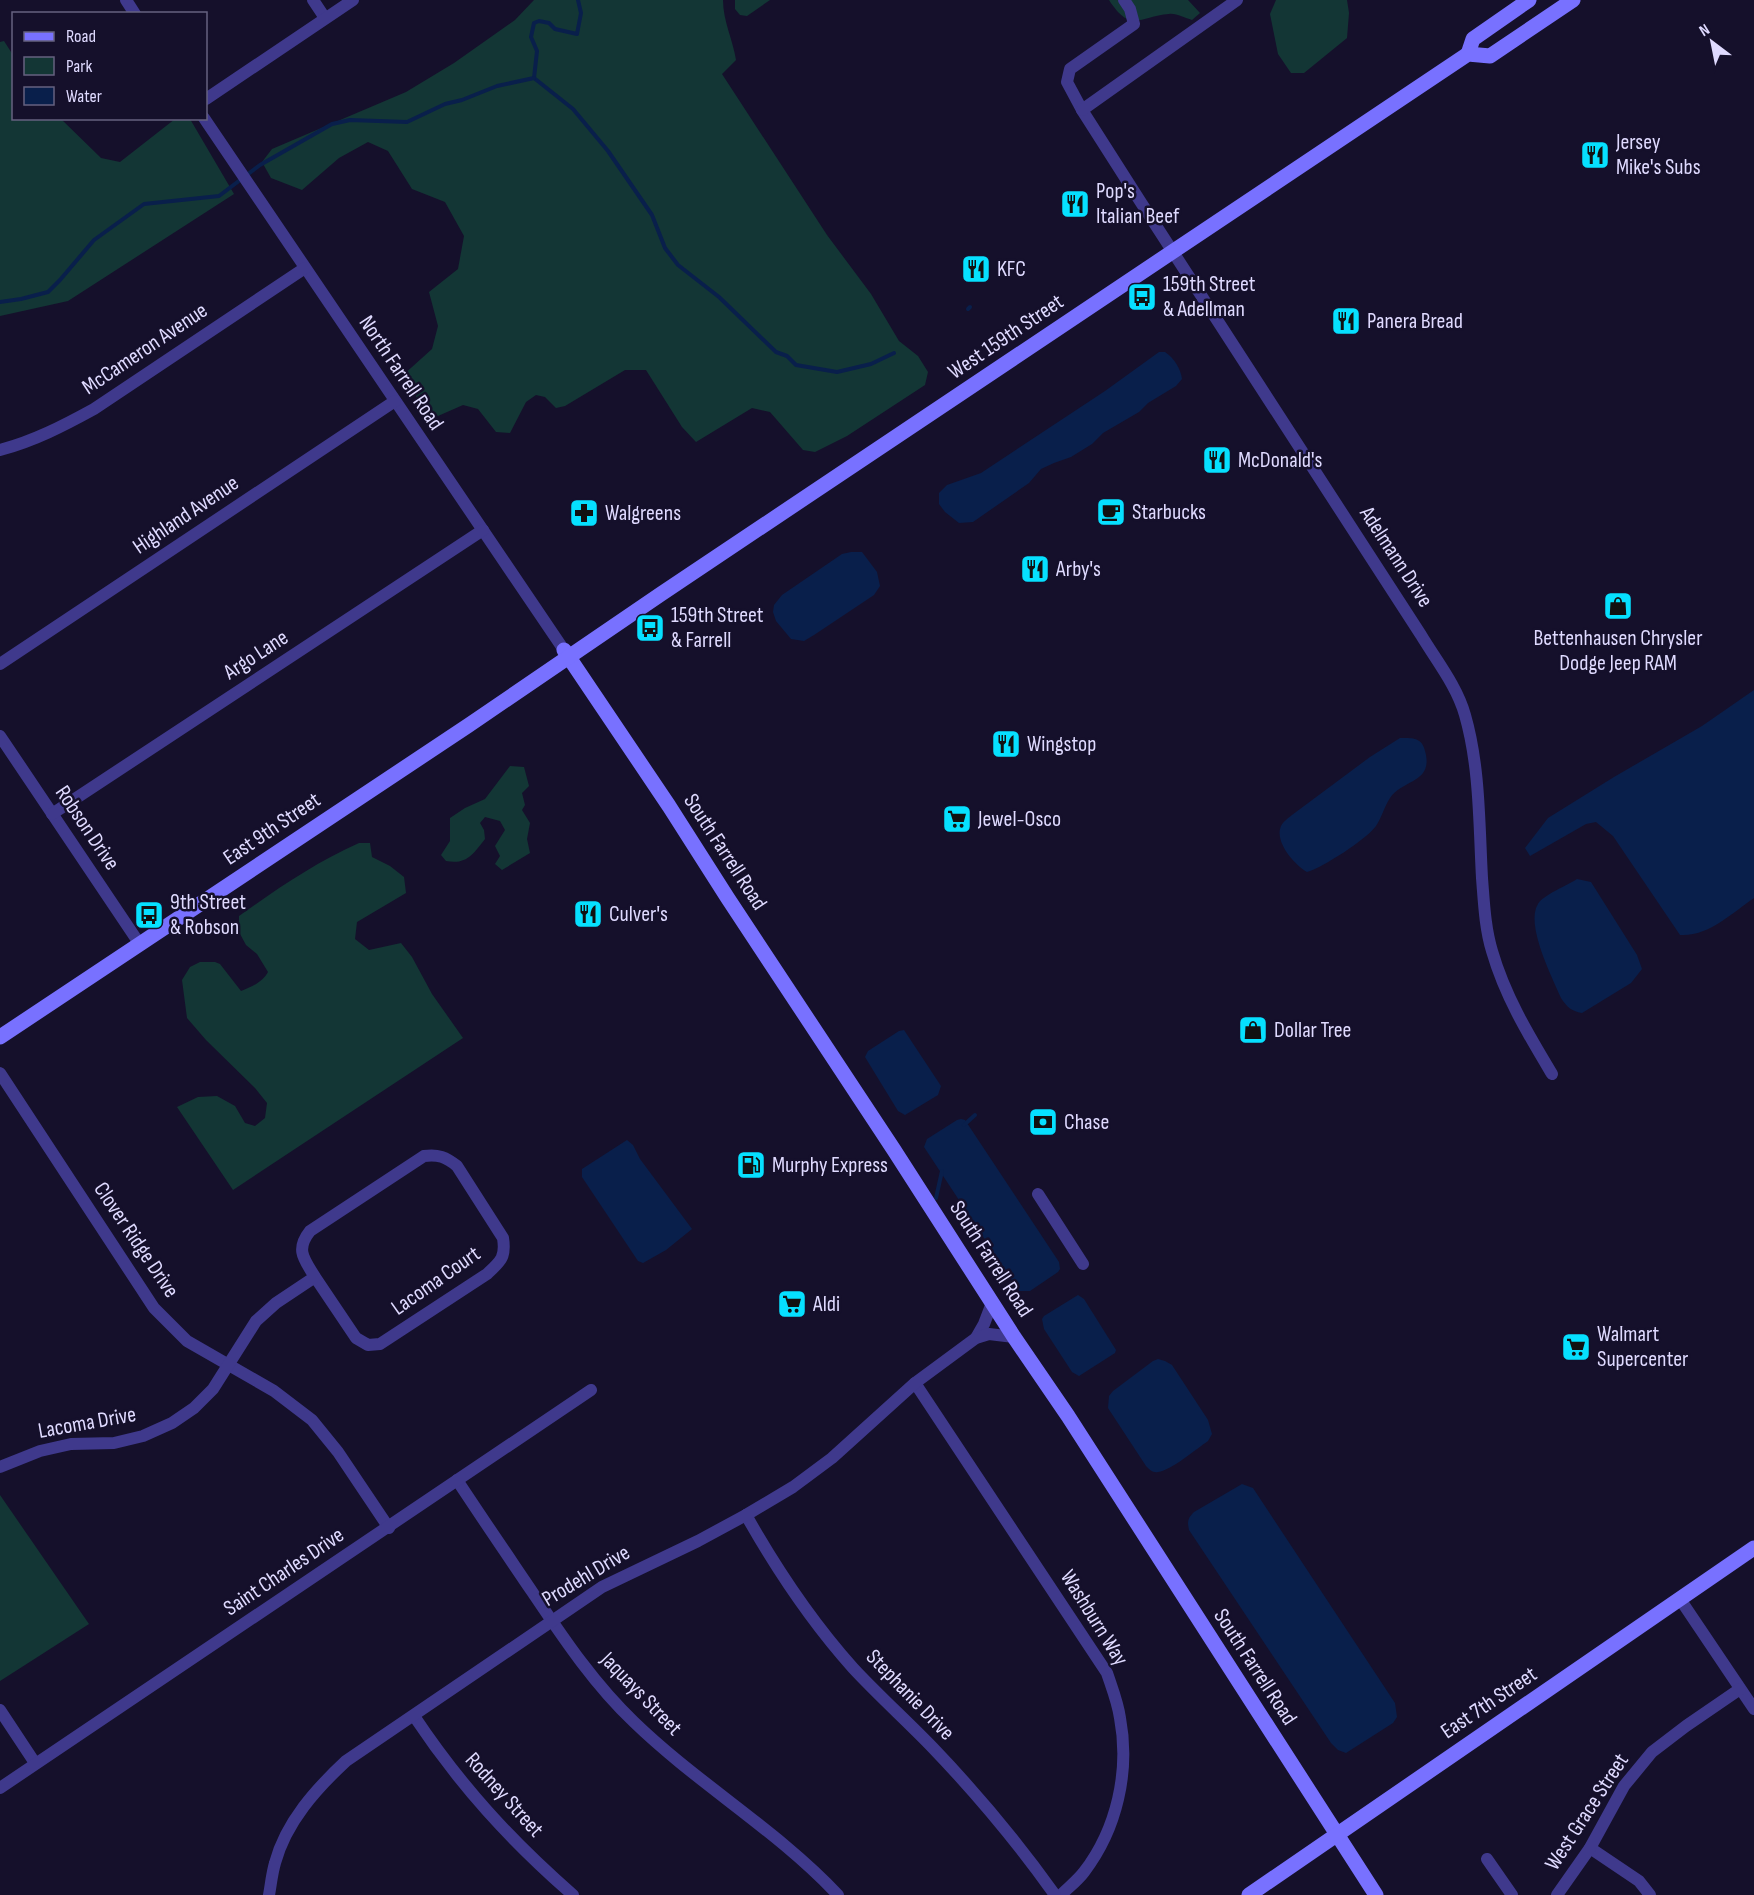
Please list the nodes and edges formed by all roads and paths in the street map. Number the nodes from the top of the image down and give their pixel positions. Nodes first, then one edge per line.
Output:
1 (313, 0) edge
2 (353, 0) edge
3 (1124, 0) edge
4 (1237, 0) edge
5 (1529, 0) edge
6 (1573, 0) edge
7 (325, 18) junction
8 (1468, 54) junction
9 (207, 98) edge
10 (1082, 110) junction
11 (205, 120) edge
12 (1174, 252) junction
13 (305, 268) junction
14 (395, 401) junction
15 (0, 450) edge
16 (483, 530) junction
17 (566, 654) junction
18 (0, 664) edge
19 (0, 736) edge
20 (52, 814) junction
21 (139, 944) junction
22 (0, 1037) edge
23 (0, 1073) edge
24 (1552, 1074) dead end
25 (1038, 1194) dead end
26 (1083, 1264) dead end
27 (315, 1277) junction
28 (992, 1303) junction
29 (1014, 1337) junction
30 (976, 1338) junction
31 (228, 1366) junction
32 (915, 1383) junction
33 (591, 1390) dead end
34 (0, 1467) edge
35 (457, 1480) junction
36 (746, 1515) junction
37 (389, 1528) junction
38 (1754, 1548) edge
39 (1680, 1599) junction
40 (551, 1621) junction
41 (1740, 1689) junction
42 (1754, 1709) edge
43 (0, 1710) edge
44 (414, 1716) junction
45 (35, 1763) junction
46 (0, 1788) edge
47 (1336, 1835) junction
48 (1590, 1848) junction
49 (1487, 1859) dead end
50 (269, 1895) edge
51 (573, 1895) edge
52 (838, 1895) edge
53 (1055, 1895) edge
54 (1061, 1895) edge
55 (1249, 1895) edge
56 (1376, 1895) edge
57 (1512, 1895) edge
58 (1557, 1895) edge
59 (1650, 1895) edge

1 - 7 street
2 - 7 street
3 - 10 street, Adelmann Drive
4 - 10 street
5 - 8 street, West 159th Street
6 - 8 street, West 159th Street
7 - 9 street
8 - 12 street, West 159th Street
10 - 12 street, Adelmann Drive
11 - 13 street, North Farrell Road
12 - 17 street, West 159th Street
12 - 24 street, Adelmann Drive
13 - 14 street, North Farrell Road
13 - 15 street, McCameron Avenue
14 - 16 street, North Farrell Road
14 - 18 street, Highland Avenue
16 - 17 street, North Farrell Road
16 - 20 street, Argo Lane
17 - 21 street, East 9th Street
17 - 28 street, South Farrell Road
19 - 20 street, Robson Drive
20 - 21 street, Robson Drive
21 - 22 street, East 9th Street
23 - 31 street, Clover Ridge Drive
25 - 26 street
27 - 27 street, Lacoma Court
27 - 31 street
28 - 29 street, South Farrell Road
28 - 30 street, Prodehl Drive
29 - 30 street
29 - 47 street, South Farrell Road
30 - 32 street, Prodehl Drive
31 - 34 street, Lacoma Drive
31 - 37 street, Clover Ridge Drive
32 - 36 street, Prodehl Drive
32 - 54 street, Washburn Way
33 - 35 street, Saint Charles Drive
35 - 37 street, Saint Charles Drive
35 - 40 street, Jaquays Street
36 - 40 street, Prodehl Drive
36 - 53 street, Stephanie Drive
37 - 45 street, Saint Charles Drive
38 - 39 street, East 7th Street
39 - 41 street
39 - 47 street, East 7th Street
40 - 44 street, Prodehl Drive
40 - 52 street, Jaquays Street
41 - 42 street
41 - 48 street, West Grace Street
43 - 45 street
44 - 50 street, Prodehl Drive
44 - 51 street, Rodney Street
45 - 46 street, Saint Charles Drive
47 - 55 street, East 7th Street
47 - 56 street, South Farrell Road
48 - 58 street, West Grace Street
48 - 59 street
49 - 57 street

